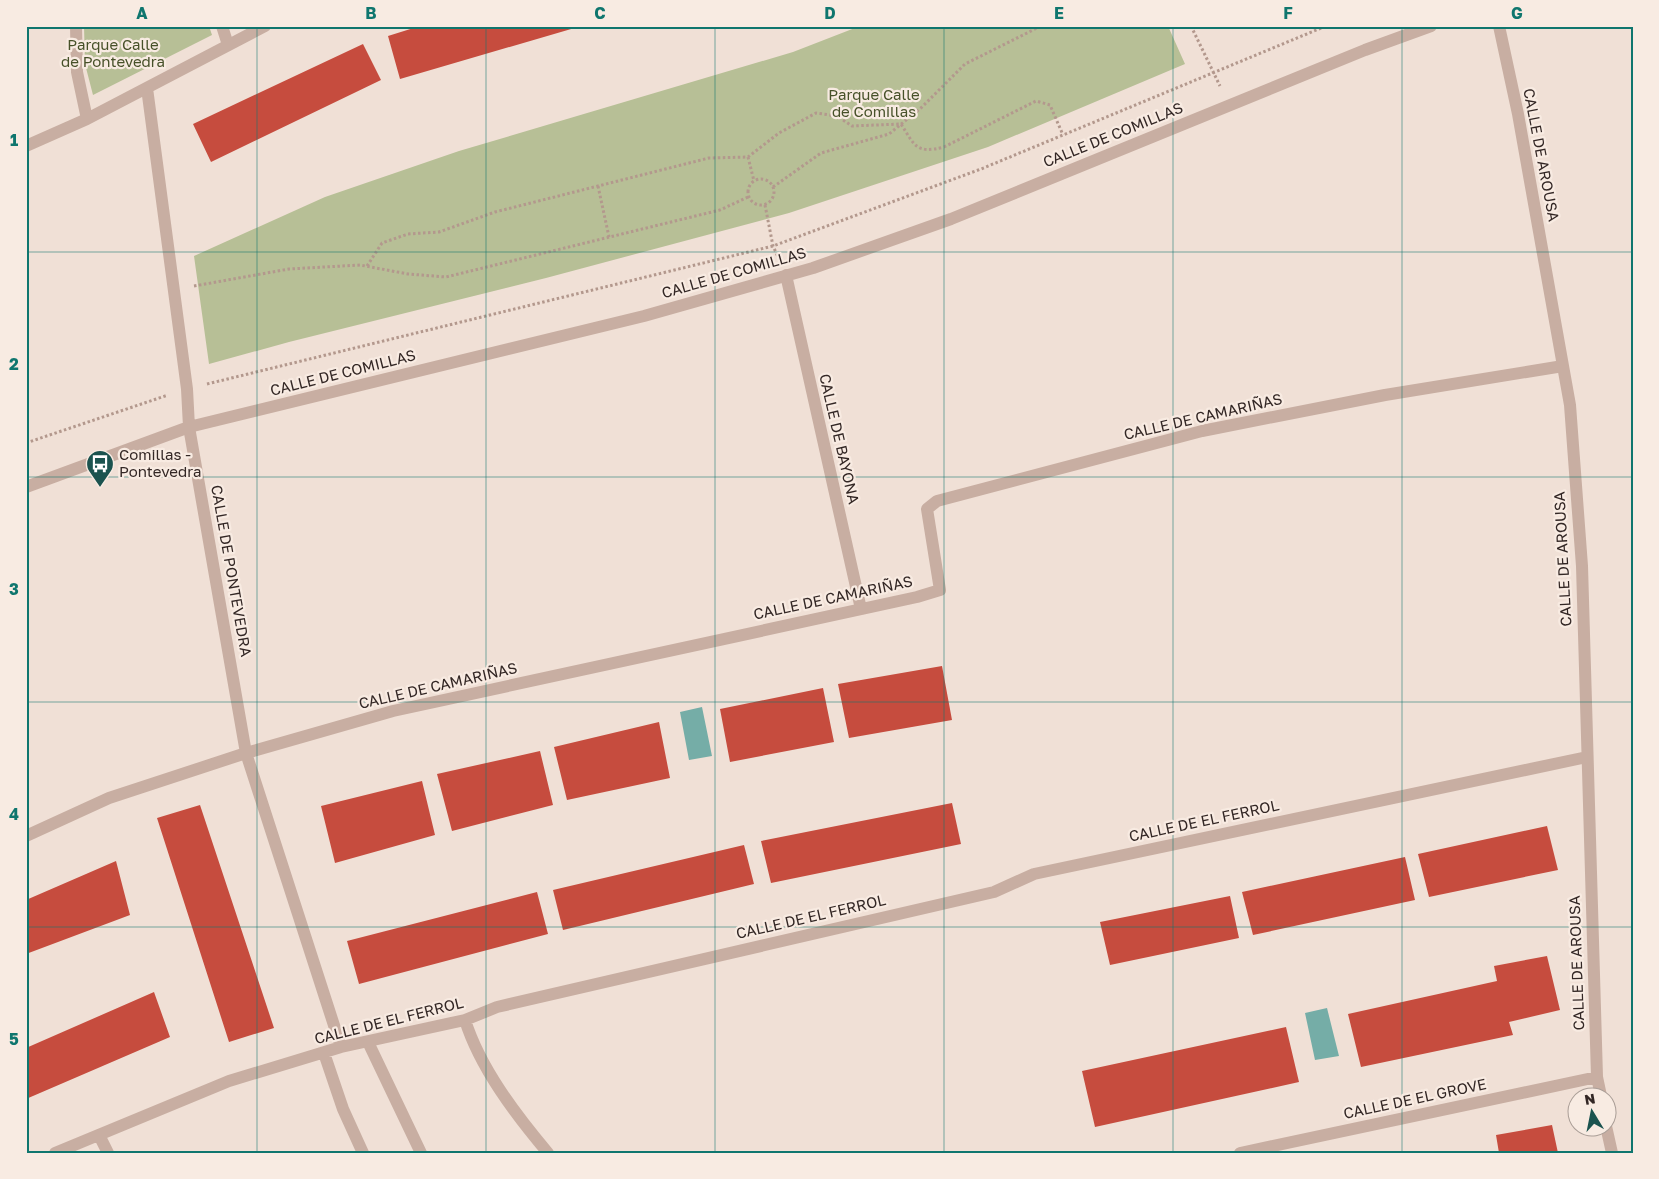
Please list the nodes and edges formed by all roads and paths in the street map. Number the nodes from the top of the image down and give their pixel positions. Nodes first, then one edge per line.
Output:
1 (76, 26) edge
2 (222, 26) edge
3 (265, 26) edge
4 (1041, 26) edge
5 (1190, 26) edge
6 (1326, 26) edge
7 (1431, 26) edge
8 (1499, 26) edge
9 (228, 45) junction
10 (1213, 73) junction
11 (147, 88) junction
12 (1229, 105) junction
13 (87, 119) junction
14 (901, 124) junction
15 (1063, 135) junction
16 (26, 146) edge
17 (748, 157) junction
18 (754, 181) junction
19 (598, 186) junction
20 (773, 187) junction
21 (748, 196) junction
22 (765, 205) junction
23 (609, 237) junction
24 (773, 246) junction
25 (366, 266) junction
26 (786, 275) junction
27 (174, 290) junction
28 (1563, 366) junction
29 (187, 389) junction
30 (189, 427) junction
31 (26, 443) edge
32 (26, 487) edge
33 (861, 609) junction
34 (246, 753) junction
35 (1587, 756) junction
36 (26, 836) edge
37 (465, 1020) junction
38 (368, 1042) junction
39 (341, 1048) junction
40 (324, 1053) junction
41 (1597, 1077) junction
42 (1599, 1086) edge
43 (99, 1135) junction
44 (1608, 1136) edge
45 (55, 1153) edge
46 (108, 1153) edge
47 (364, 1153) edge
48 (422, 1153) edge
49 (548, 1153) edge
50 (1240, 1153) edge
51 (1612, 1153) edge

1 - 13 street
2 - 9 street
3 - 9 street
4 - 14 path
5 - 10 path
6 - 10 path
7 - 12 street, CALLE DE COMILLAS
8 - 28 street, CALLE DE AROUSA
9 - 11 street
10 - 12 path
10 - 15 path
11 - 13 street
11 - 27 street, CALLE DE PONTEVEDRA
12 - 26 street, CALLE DE COMILLAS
13 - 16 street
14 - 15 path
14 - 17 path
14 - 20 path
15 - 24 path
17 - 18 path
17 - 19 path
18 - 20 path
18 - 21 path
19 - 23 path
19 - 25 path
20 - 22 path
21 - 22 path
21 - 23 path
22 - 24 path
23 - 25 path
24 - 26 path
24 - 29 path
25 - 27 path
26 - 30 street, CALLE DE COMILLAS
26 - 33 street, CALLE DE BAYONA
27 - 29 street, CALLE DE PONTEVEDRA
28 - 33 street, CALLE DE CAMARIÑAS
28 - 35 street, CALLE DE AROUSA
29 - 30 street, CALLE DE PONTEVEDRA
29 - 31 path
30 - 32 street, CALLE DE COMILLAS
30 - 34 street, CALLE DE PONTEVEDRA
33 - 34 street, CALLE DE CAMARIÑAS
34 - 36 street, CALLE DE CAMARIÑAS
34 - 39 street, CALLE DE PONTEVEDRA
35 - 37 street, CALLE DE EL FERROL
35 - 41 street, CALLE DE AROUSA
37 - 38 street, CALLE DE EL FERROL
37 - 49 street
38 - 39 street, CALLE DE EL FERROL
38 - 48 street
39 - 40 street, CALLE DE EL FERROL
40 - 43 street, CALLE DE EL FERROL
40 - 47 street
41 - 42 street, CALLE DE AROUSA
41 - 50 street, CALLE DE EL GROVE
43 - 45 street, CALLE DE EL FERROL
43 - 46 street
44 - 51 street

